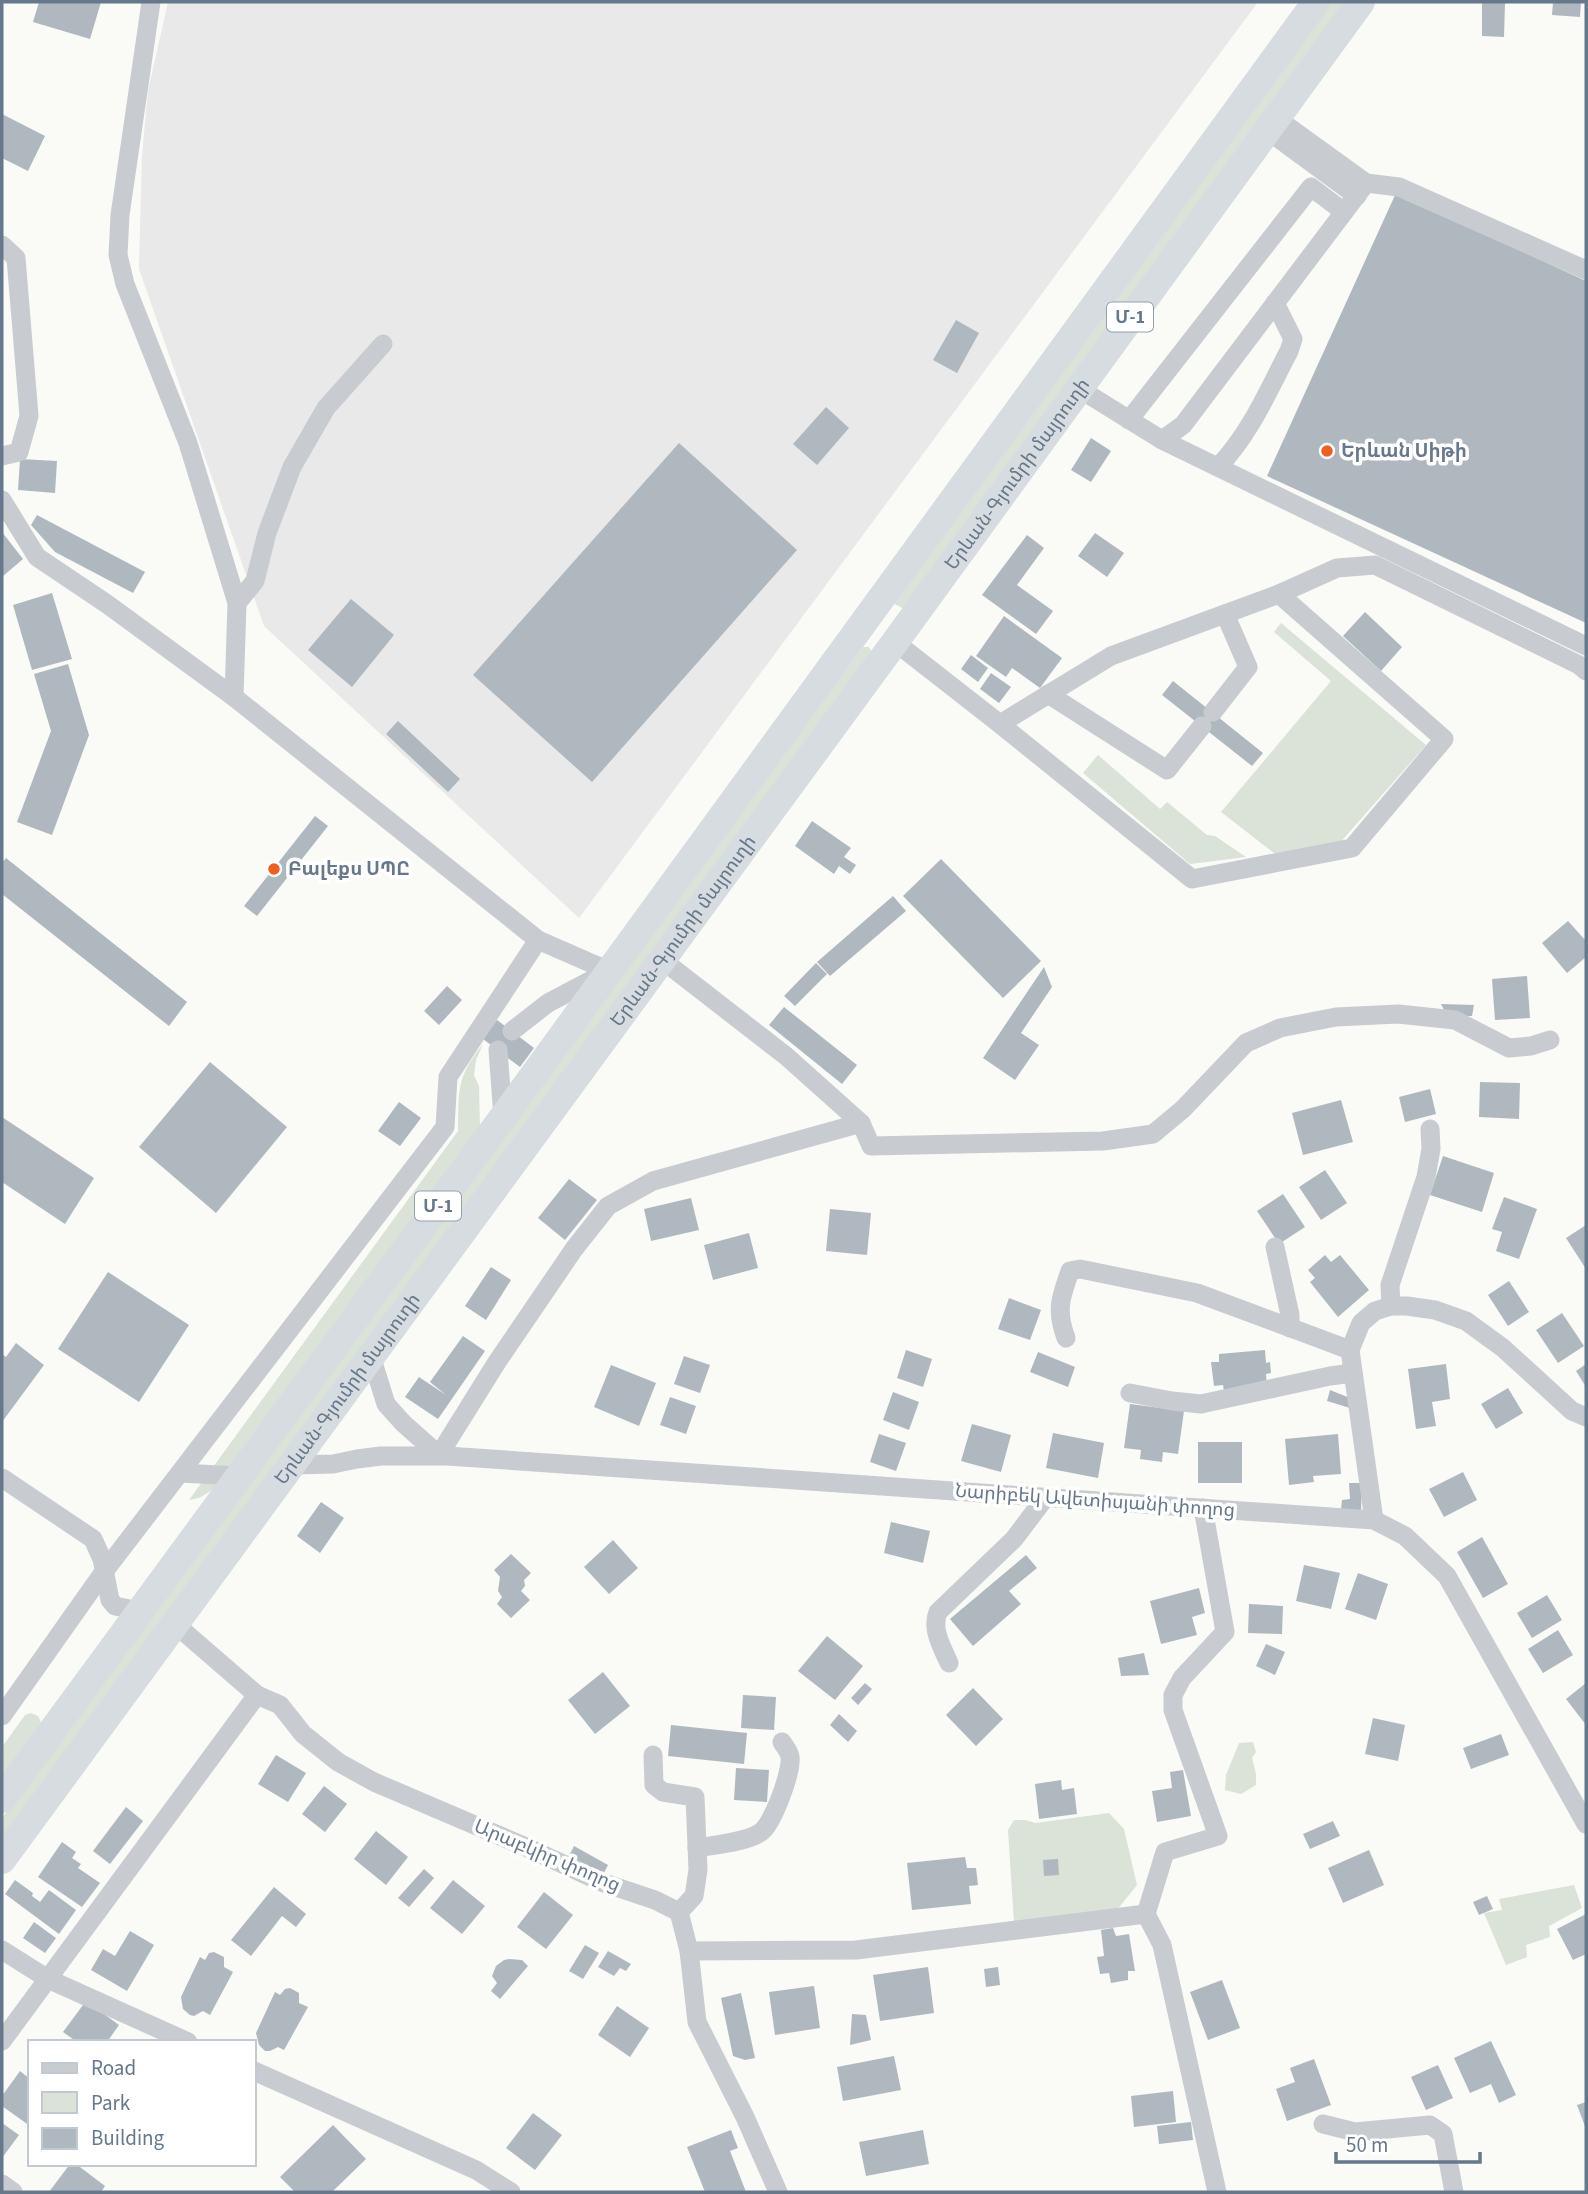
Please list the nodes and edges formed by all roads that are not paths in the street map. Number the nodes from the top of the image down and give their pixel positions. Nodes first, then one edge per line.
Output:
1 (151, 2) edge
2 (1316, 2) edge
3 (1361, 2) edge
4 (1272, 124) junction
5 (1361, 190) junction
6 (1344, 212) junction
7 (2, 245) edge
8 (1586, 270) edge
9 (1275, 303) junction
10 (383, 344) dead end
11 (1078, 388) junction
12 (1129, 420) junction
13 (1162, 440) junction
14 (2, 456) edge
15 (1218, 467) junction
16 (2, 500) edge
17 (1279, 594) junction
18 (237, 603) junction
19 (871, 612) junction
20 (1226, 614) junction
21 (898, 638) junction
22 (1586, 646) edge
23 (1586, 671) edge
24 (1048, 694) junction
25 (234, 697) junction
26 (1000, 724) junction
27 (538, 940) junction
28 (661, 959) junction
29 (609, 971) junction
30 (512, 1031) dead end
31 (1550, 1040) dead end
32 (498, 1050) dead end
33 (503, 1117) junction
34 (861, 1123) junction
35 (1430, 1129) dead end
36 (1275, 1247) dead end
37 (1391, 1306) junction
38 (1290, 1328) junction
39 (1066, 1338) dead end
40 (1350, 1350) junction
41 (372, 1356) junction
42 (1353, 1373) junction
43 (1130, 1393) dead end
44 (1586, 1417) edge
45 (439, 1455) junction
46 (293, 1465) junction
47 (180, 1473) junction
48 (239, 1476) junction
49 (2, 1478) edge
50 (1045, 1498) junction
51 (1203, 1508) junction
52 (1374, 1520) junction
53 (103, 1573) junction
54 (139, 1611) junction
55 (175, 1624) junction
56 (949, 1663) dead end
57 (257, 1695) junction
58 (2, 1716) edge
59 (782, 1742) dead end
60 (653, 1755) dead end
61 (2, 1799) edge
62 (1586, 1824) edge
63 (697, 1848) junction
64 (2, 1860) edge
65 (679, 1912) junction
66 (1146, 1914) junction
67 (2, 1950) edge
68 (689, 1951) junction
69 (48, 1979) junction
70 (184, 2040) edge
71 (2, 2041) edge
72 (256, 2072) edge
73 (1323, 2124) dead end
74 (2, 2184) edge
75 (13, 2192) edge
76 (511, 2192) edge
77 (778, 2192) edge
78 (1217, 2192) edge
79 (1454, 2192) edge

1 - 18 street
2 - 19 highway, Երևան-Գյումրի մայրուղի / Մ-1
3 - 4 highway, Երևան-Գյումրի մայրուղի / Մ-1
4 - 5 street
4 - 11 highway, Երևան-Գյումրի մայրուղի / Մ-1
5 - 6 street
5 - 8 street
6 - 9 street
6 - 12 street
7 - 14 street
9 - 13 street
9 - 15 street
10 - 18 street
11 - 12 street
11 - 21 highway, Երևան-Գյումրի մայրուղի / Մ-1
12 - 13 street
13 - 15 street
15 - 22 street
16 - 25 street
17 - 20 street
17 - 23 street
17 - 26 street
18 - 25 street
19 - 21 highway
19 - 29 highway, Երևան-Գյումրի մայրուղի / Մ-1
20 - 24 street
20 - 24 street
21 - 26 street
21 - 28 highway, Երևան-Գյումրի մայրուղի / Մ-1
24 - 26 street
25 - 27 street
27 - 29 street
27 - 47 street
28 - 34 street
28 - 41 highway, Երևան-Գյումրի մայրուղի / Մ-1
29 - 30 street
29 - 33 highway, Երևան-Գյումրի մայրուղի / Մ-1
31 - 34 street
32 - 33 street
33 - 48 highway, Երևան-Գյումրի մայրուղի / Մ-1
34 - 45 street
35 - 37 street
36 - 38 street
37 - 40 street
37 - 44 street
38 - 39 street
38 - 40 street
40 - 42 street
41 - 45 street
41 - 46 highway, Երևան-Գյումրի մայրուղի / Մ-1
42 - 43 street
42 - 52 street
45 - 46 street, Նարիբեկ Ավետիսյանի փողոց
45 - 50 street, Նարիբեկ Ավետիսյանի փողոց
46 - 55 highway, Երևան-Գյումրի մայրուղի / Մ-1
47 - 48 street
47 - 53 street
48 - 54 highway, Երևան-Գյումրի մայրուղի / Մ-1
49 - 53 street
50 - 51 street, Նարիբեկ Ավետիսյանի փողոց
50 - 56 street
51 - 52 street, Նարիբեկ Ավետիսյանի փողոց
51 - 66 street
52 - 62 street, Նարիբեկ Ավետիսյանի փողոց
53 - 54 street
53 - 58 street
54 - 61 highway, Երևան-Գյումրի մայրուղի / Մ-1
55 - 57 street, Արաբկիր փողոց
55 - 64 highway, Երևան-Գյումրի մայրուղի / Մ-1
57 - 65 street, Արաբկիր փողոց
57 - 69 street
59 - 63 street
60 - 63 street
63 - 65 street
65 - 68 street
66 - 68 street
66 - 78 street
67 - 69 street
68 - 77 street
69 - 70 street
69 - 71 street
72 - 76 street
73 - 79 street
74 - 75 street

